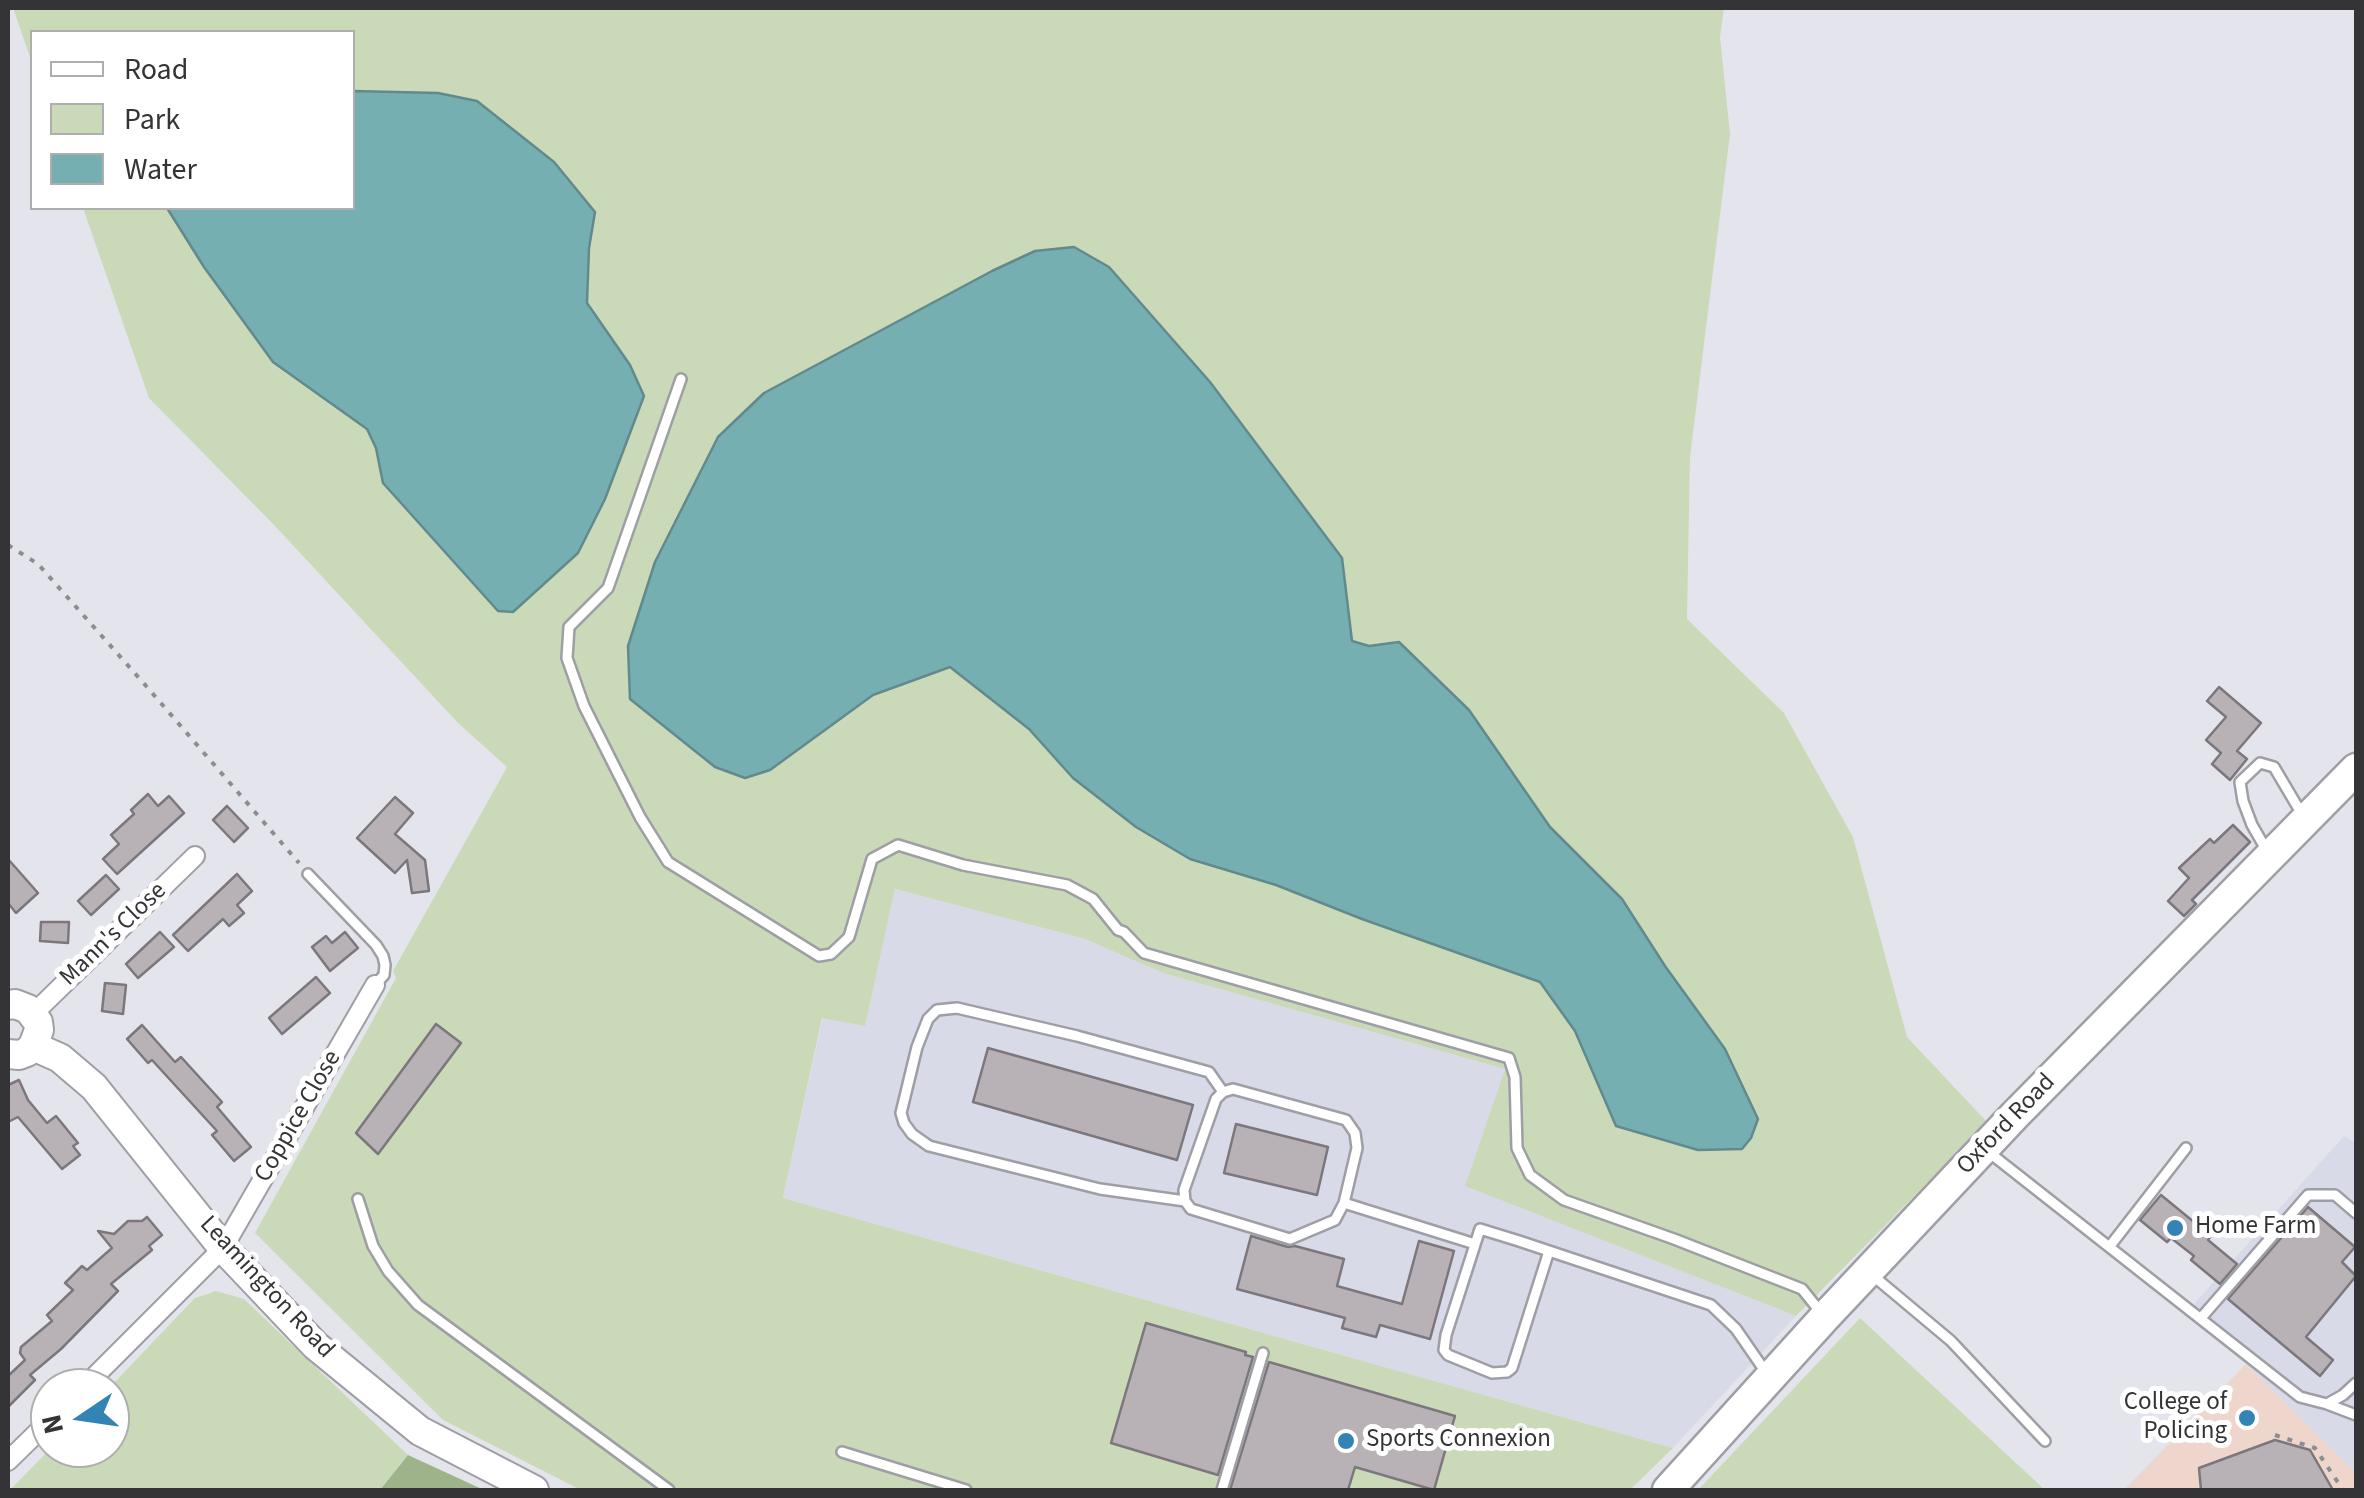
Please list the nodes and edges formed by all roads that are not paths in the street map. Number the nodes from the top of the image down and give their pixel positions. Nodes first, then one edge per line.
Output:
1 (681, 379) dead end
2 (2356, 769) edge
3 (2306, 822) junction
4 (195, 856) dead end
5 (2271, 858) junction
6 (308, 874) road end
7 (375, 985) joint
8 (20, 1010) edge
9 (20, 1050) edge
10 (1222, 1092) junction
11 (1984, 1148) junction
12 (2186, 1148) dead end
13 (358, 1200) dead end
14 (1185, 1201) junction
15 (1344, 1202) junction
16 (2356, 1212) edge
17 (1475, 1244) junction
18 (2110, 1246) junction
19 (223, 1248) junction
20 (1549, 1251) junction
21 (1868, 1271) junction
22 (1825, 1317) junction
23 (2201, 1318) junction
24 (1264, 1353) dead end
25 (104, 1368) edge
26 (1770, 1378) junction
27 (2356, 1384) edge
28 (2326, 1404) junction
29 (2356, 1414) edge
30 (30, 1440) edge
31 (2046, 1441) dead end
32 (842, 1452) dead end
33 (8, 1461) edge
34 (534, 1490) edge
35 (668, 1490) edge
36 (966, 1490) edge
37 (1222, 1490) edge
38 (1668, 1490) edge

1 - 22 lane
2 - 3 highway, Oxford Road
3 - 5 highway, Oxford Road
3 - 5 lane
4 - 8 street, Mann's Close
5 - 11 highway, Oxford Road
6 - 7 lane
7 - 19 street, Coppice Close
8 - 9 main road, Leamington Road
9 - 19 main road, Leamington Road
10 - 14 lane
10 - 14 lane
10 - 15 lane
11 - 18 lane
11 - 21 highway, Oxford Road
12 - 18 lane
13 - 35 lane
14 - 15 lane
15 - 17 lane
16 - 23 lane
17 - 20 lane
17 - 20 lane
18 - 23 lane
19 - 25 street, Coppice Close
19 - 34 main road, Leamington Road
20 - 26 lane
21 - 22 highway, Oxford Road
21 - 31 lane
22 - 26 highway, Oxford Road
23 - 28 lane
24 - 37 lane
26 - 38 highway, Oxford Road
27 - 28 lane
28 - 29 lane
30 - 33 street
32 - 36 lane

